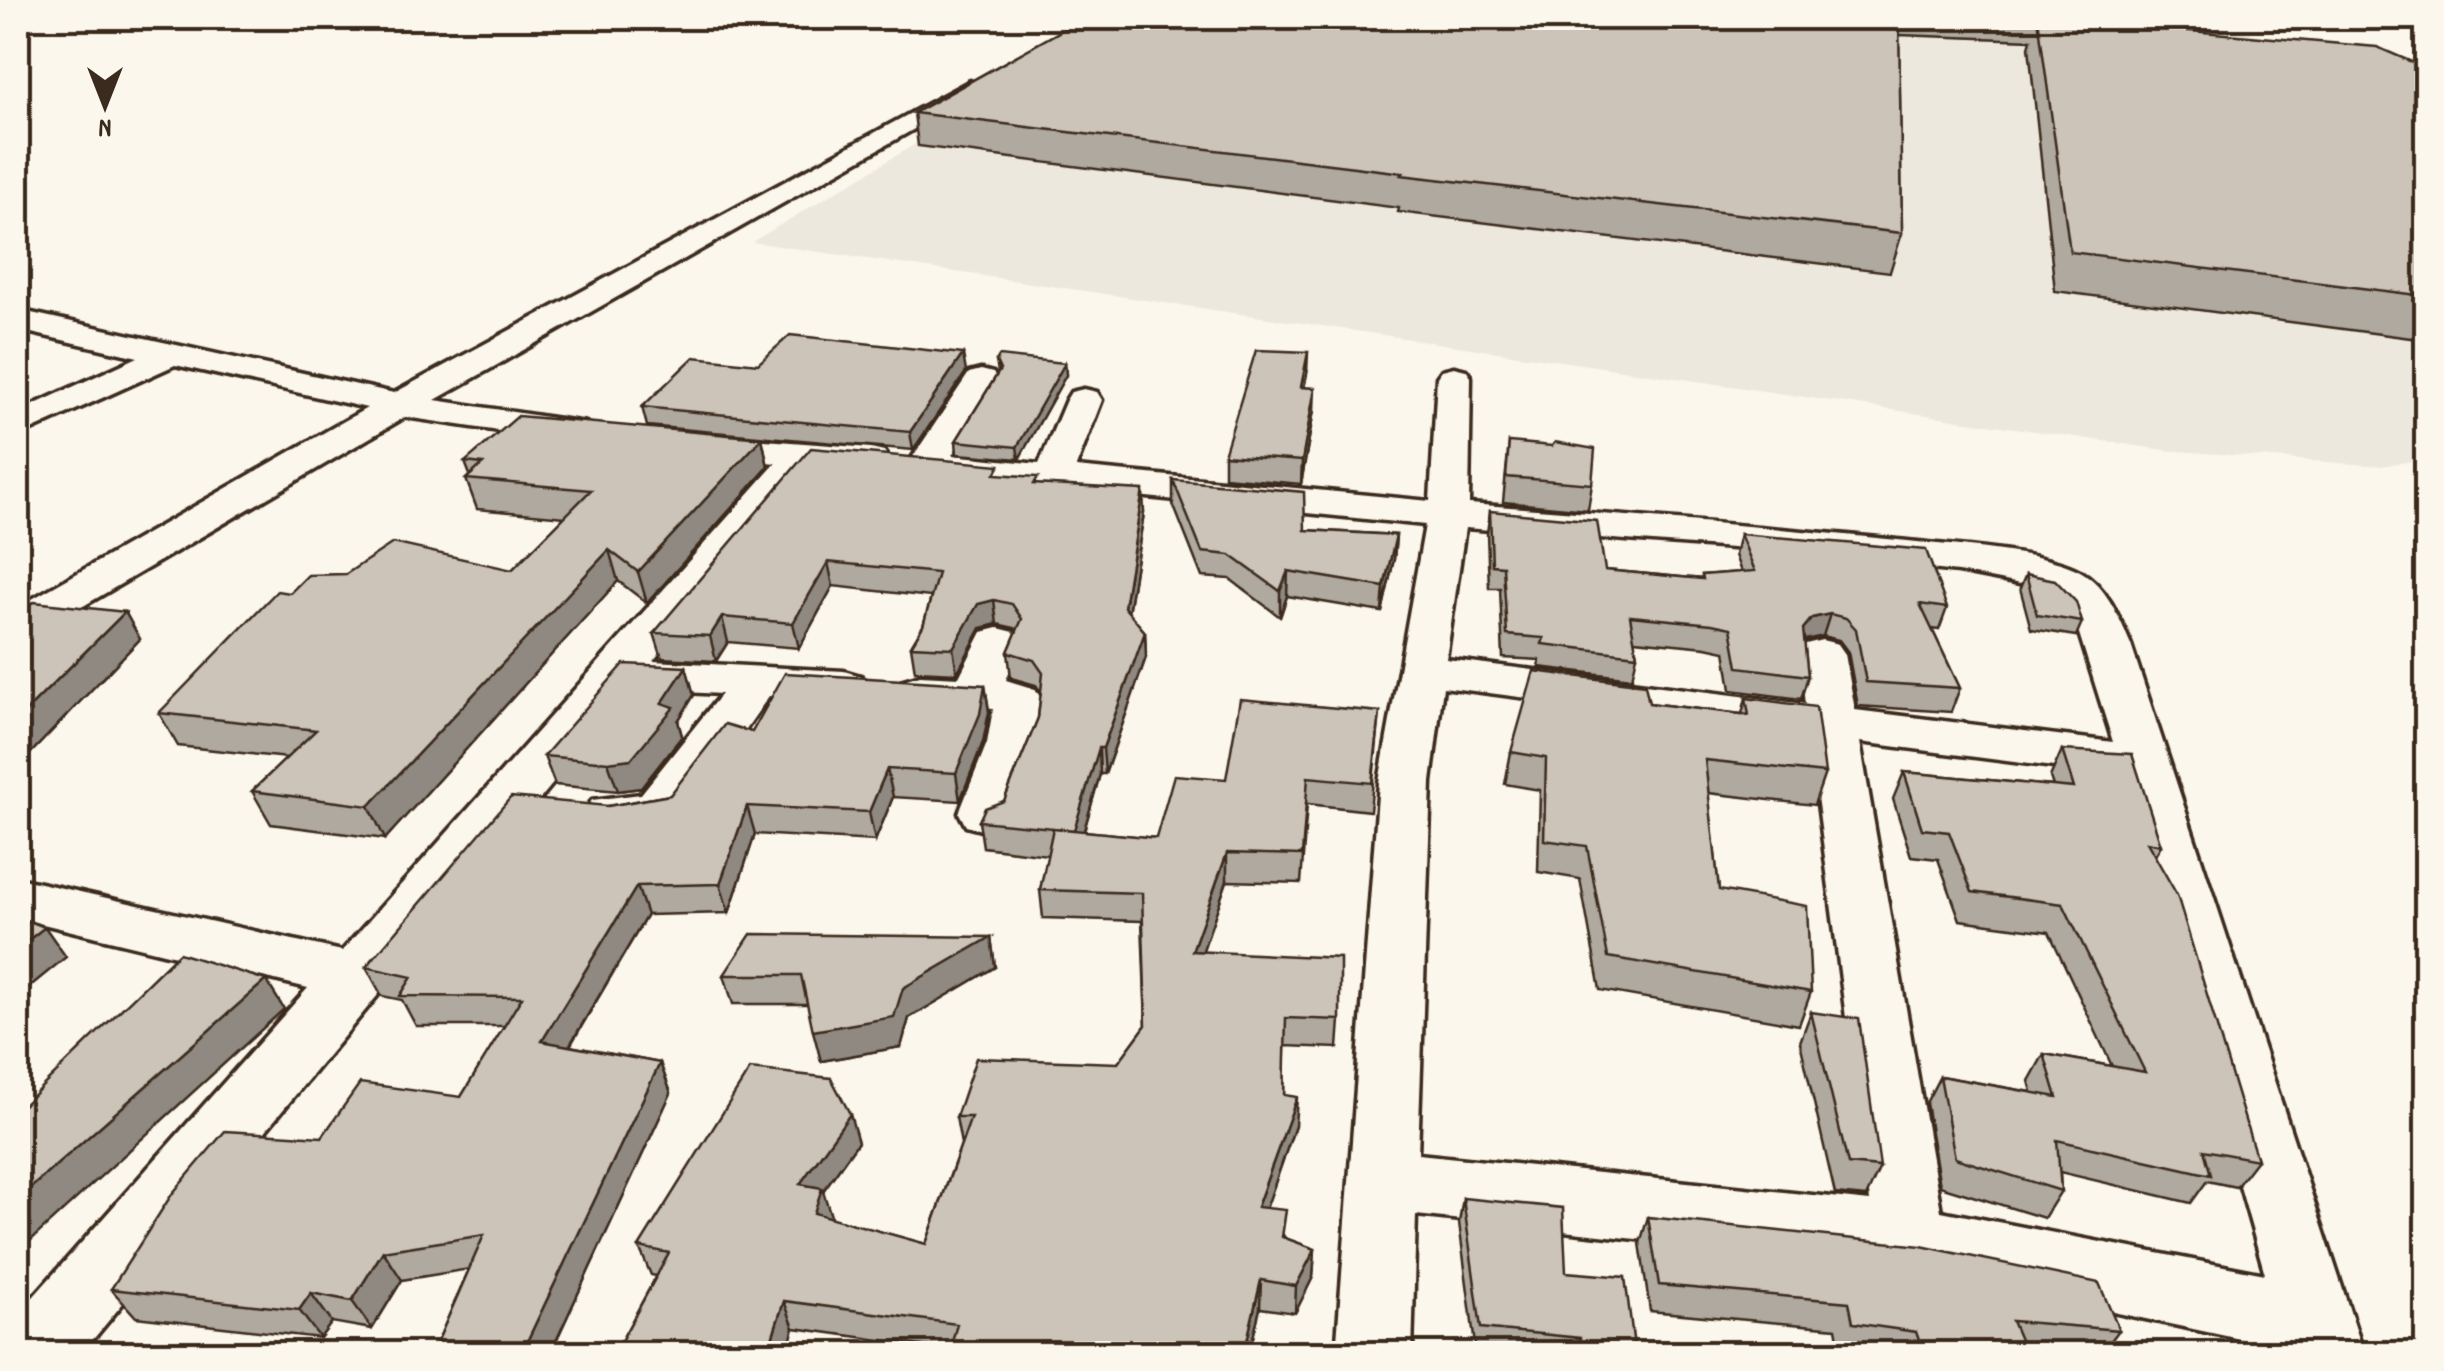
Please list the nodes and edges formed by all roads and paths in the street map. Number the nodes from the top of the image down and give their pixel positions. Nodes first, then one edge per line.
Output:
1 (2418, 18) edge
2 (2426, 19) edge
3 (998, 73) edge
4 (18, 320) edge
5 (168, 355) junction
6 (1454, 377) dead end
7 (981, 380) dead end
8 (1084, 400) dead end
9 (399, 405) junction
10 (18, 425) edge
11 (604, 436) edge
12 (659, 442) edge
13 (804, 455) junction
14 (927, 464) junction
15 (1054, 476) junction
16 (1449, 516) junction
17 (18, 625) edge
18 (998, 642) dead end
19 (1822, 654) dead end
20 (1424, 670) junction
21 (616, 673) junction
22 (756, 681) junction
23 (976, 694) junction
24 (1833, 723) junction
25 (2142, 762) junction
26 (503, 802) junction
27 (986, 812) edge
28 (25, 908) edge
29 (352, 976) junction
30 (1384, 1182) junction
31 (1910, 1237) junction
32 (2320, 1336) edge
33 (32, 1354) edge
34 (1374, 1354) edge

1 - 2 main road
3 - 9 street
4 - 5 street
5 - 9 street
5 - 10 street
6 - 16 street
7 - 14 street
8 - 15 street
9 - 11 street
9 - 17 street
12 - 13 street
13 - 14 street
13 - 21 street
14 - 15 street
15 - 16 street
16 - 20 street
16 - 25 street
18 - 23 street
19 - 24 street
20 - 24 street
20 - 30 street
21 - 22 street
21 - 26 street
22 - 23 street
22 - 26 street
23 - 27 street
24 - 25 street
24 - 31 street
25 - 32 street
26 - 29 street
28 - 29 street
29 - 33 street
30 - 31 street
30 - 34 street
31 - 32 street

